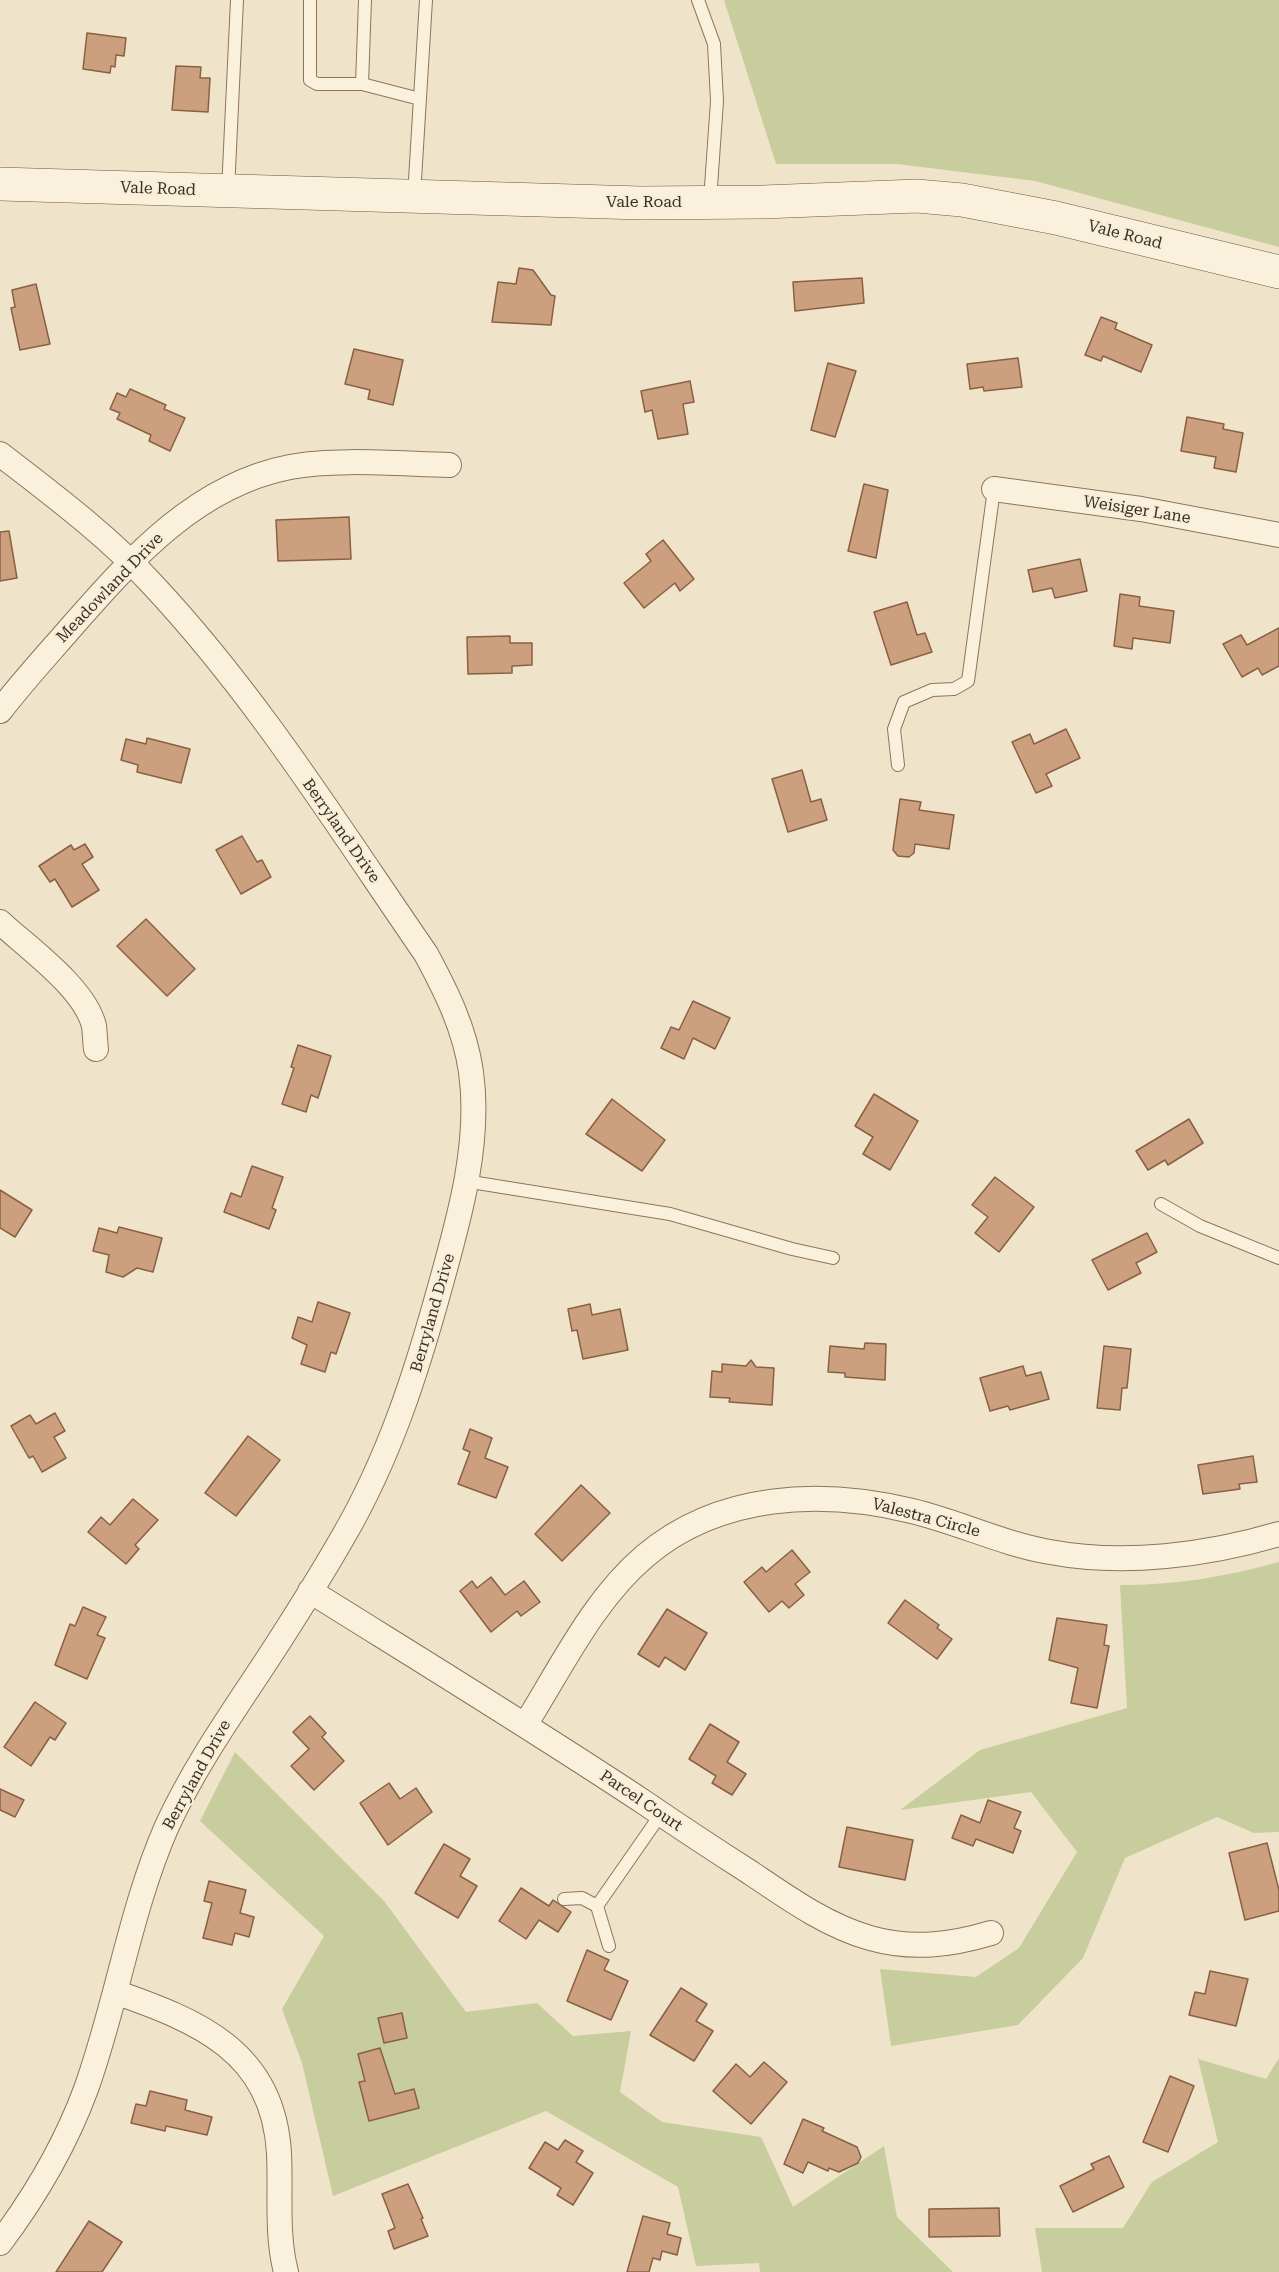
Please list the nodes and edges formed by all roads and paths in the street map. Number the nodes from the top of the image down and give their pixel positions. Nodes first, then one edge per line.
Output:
1 (237, 0) edge
2 (310, 0) edge
3 (365, 0) edge
4 (426, 0) edge
5 (698, 0) edge
6 (362, 84) junction
7 (420, 99) junction
8 (0, 184) edge
9 (228, 191) junction
10 (414, 197) junction
11 (710, 203) junction
12 (1279, 272) edge
13 (0, 454) edge
14 (449, 465) dead end
15 (994, 489) joint
16 (1279, 535) edge
17 (131, 562) junction
18 (0, 711) edge
19 (898, 765) dead end
20 (0, 922) edge
21 (96, 1049) dead end
22 (465, 1181) junction
23 (1161, 1204) dead end
24 (833, 1258) dead end
25 (1279, 1258) edge
26 (1279, 1534) edge
27 (310, 1591) junction
28 (525, 1725) junction
29 (661, 1814) junction
30 (564, 1899) dead end
31 (597, 1906) junction
32 (991, 1932) dead end
33 (609, 1946) dead end
34 (115, 1992) junction
35 (0, 2243) edge
36 (285, 2272) edge

1 - 9 lane
2 - 6 lane
3 - 6 lane
4 - 7 lane
5 - 11 lane
6 - 7 lane
7 - 10 lane
8 - 9 main road, Vale Road
9 - 10 main road, Vale Road
10 - 11 main road, Vale Road
11 - 12 main road, Vale Road
13 - 17 street, Berryland Drive
14 - 17 street, Meadowland Drive
15 - 16 street, Weisiger Lane
15 - 19 lane
17 - 18 street, Meadowland Drive
17 - 22 street, Berryland Drive
20 - 21 street
22 - 24 lane
22 - 27 street, Berryland Drive
23 - 25 lane
26 - 28 street, Valestra Circle
27 - 28 street, Parcel Court
27 - 34 street, Berryland Drive
28 - 29 street, Parcel Court
29 - 31 lane
29 - 32 street, Parcel Court
30 - 31 lane
31 - 33 lane
34 - 35 street, Berryland Drive
34 - 36 street

